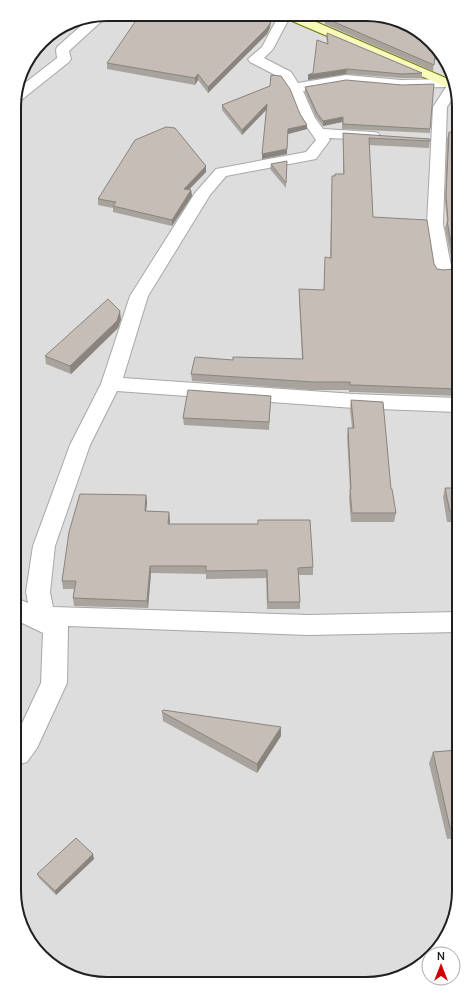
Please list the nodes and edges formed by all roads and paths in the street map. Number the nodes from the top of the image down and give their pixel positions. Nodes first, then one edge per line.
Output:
1 (282, 21) edge
2 (303, 21) edge
3 (81, 25) edge
4 (449, 85) edge
5 (449, 86) edge
6 (295, 88) junction
7 (450, 89) edge
8 (23, 92) edge
9 (318, 133) junction
10 (386, 136) edge
11 (443, 271) edge
12 (111, 384) junction
13 (452, 405) edge
14 (21, 610) edge
15 (50, 620) junction
16 (452, 622) edge
17 (21, 748) edge

1 - 6 street
2 - 4 main road
3 - 8 street
5 - 6 street
6 - 9 street
7 - 11 street
9 - 10 street
9 - 12 street
12 - 13 street
12 - 15 street
14 - 15 street
15 - 16 street
15 - 17 street

